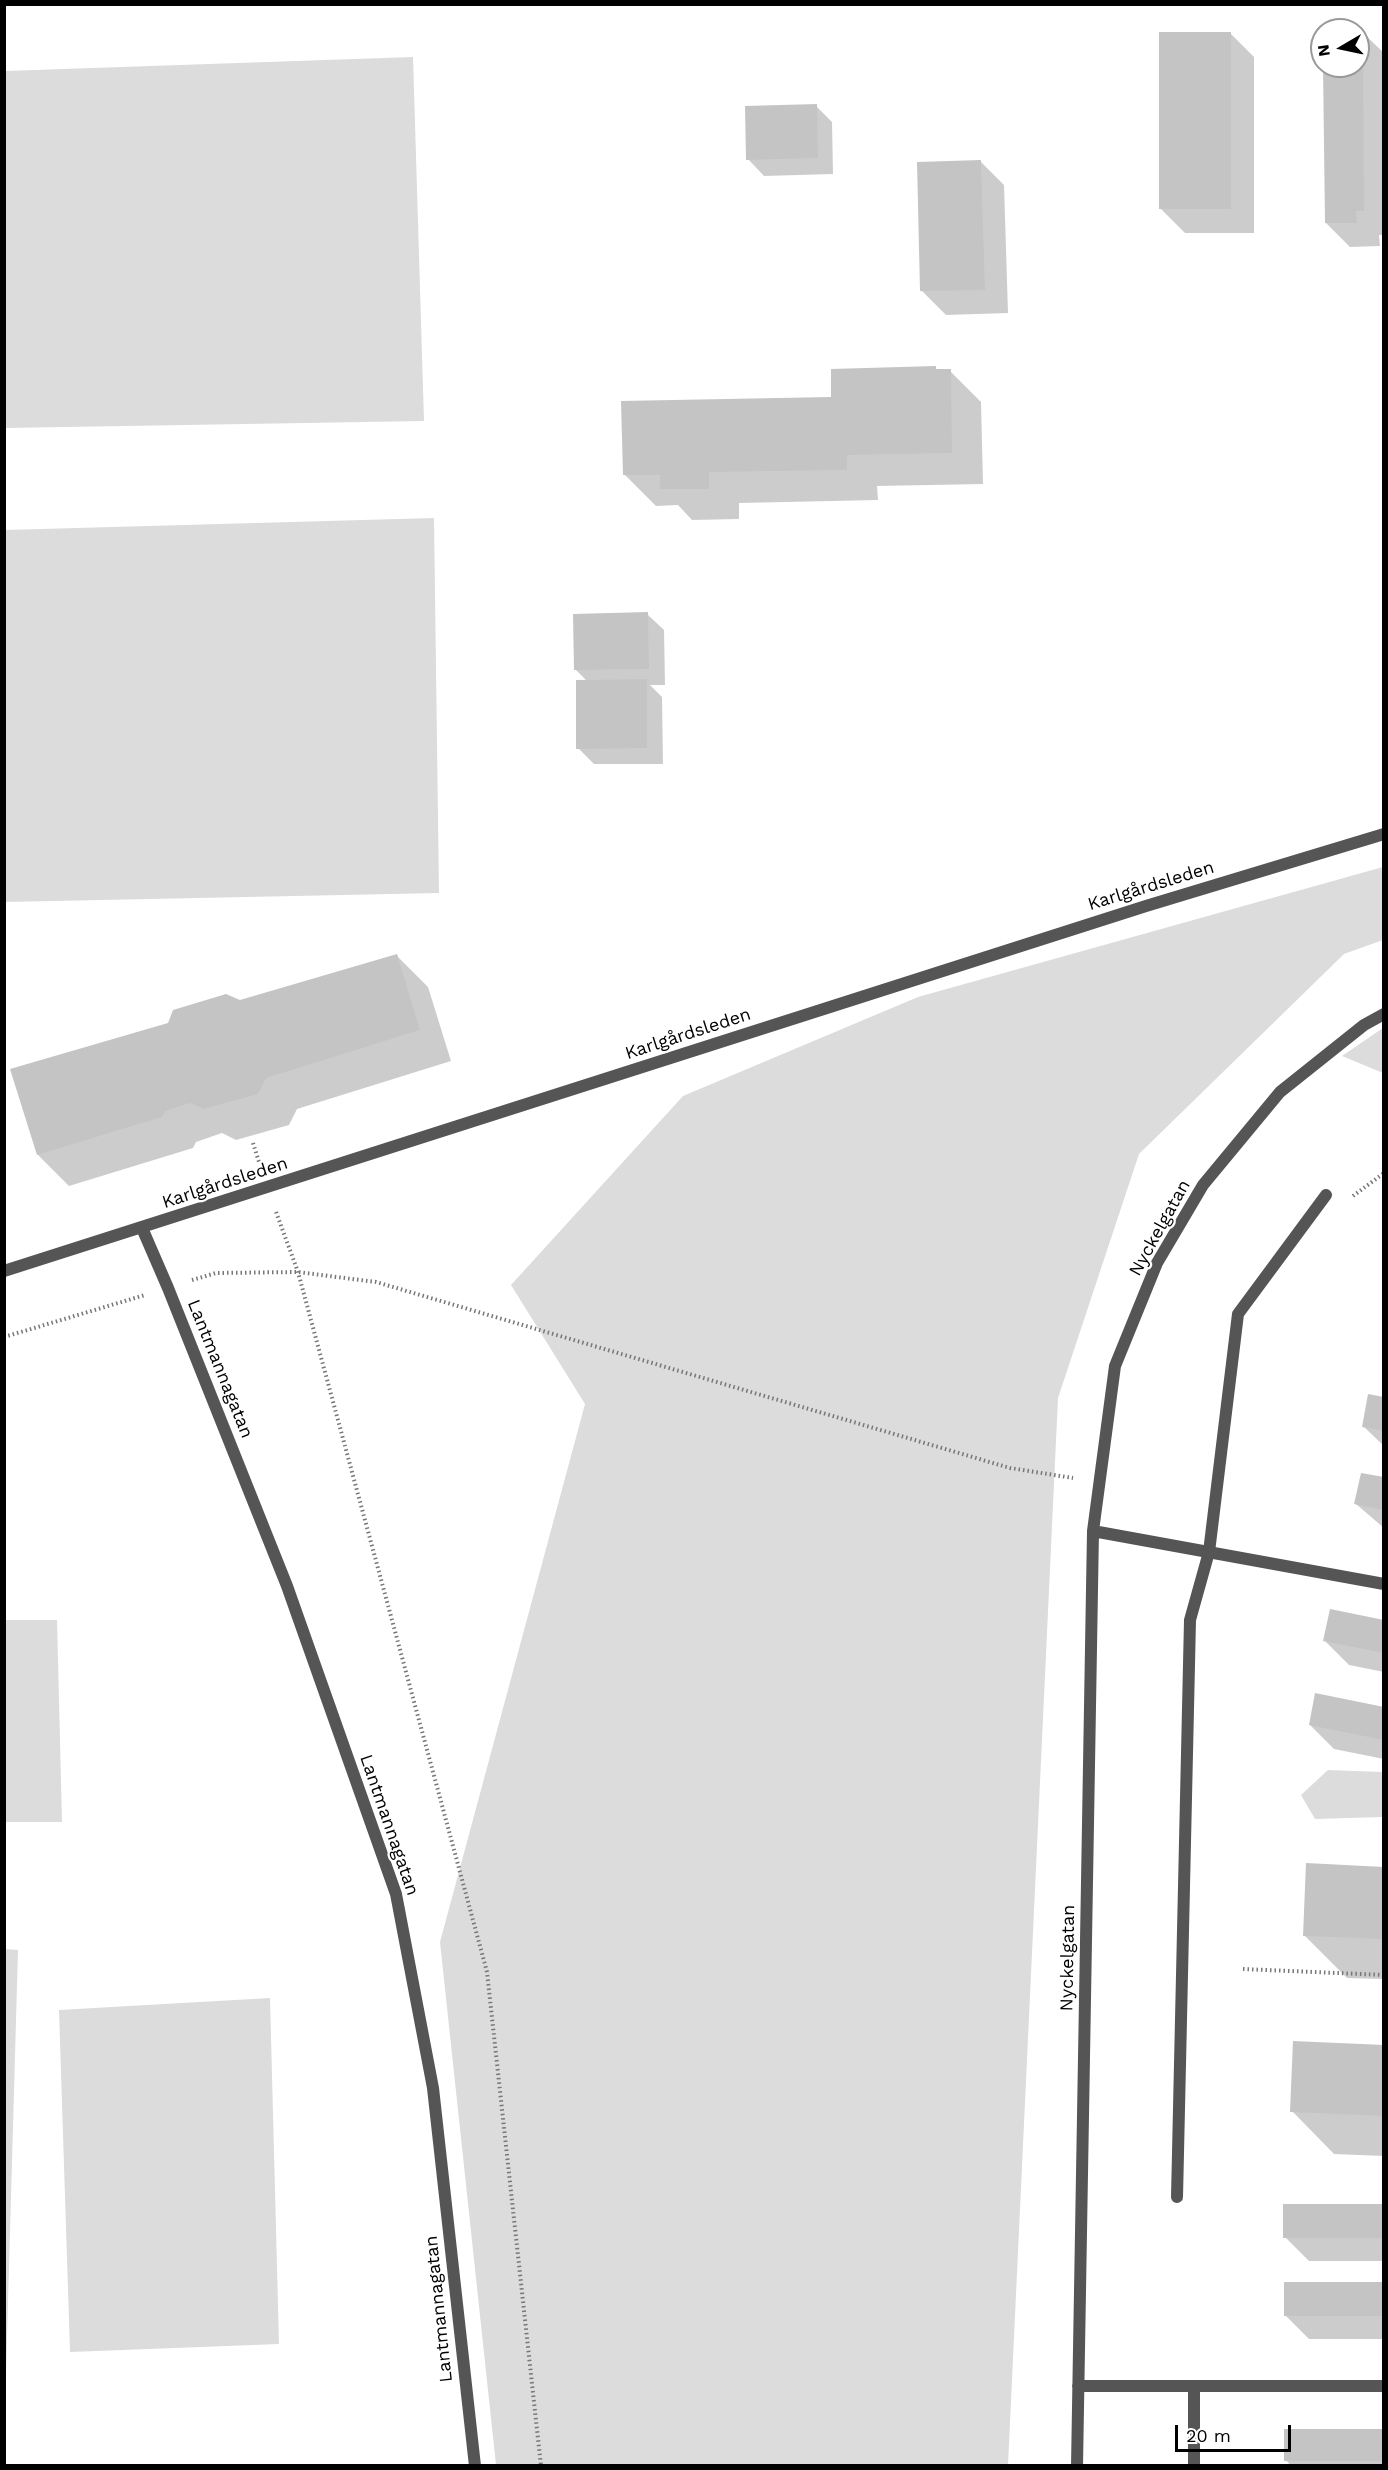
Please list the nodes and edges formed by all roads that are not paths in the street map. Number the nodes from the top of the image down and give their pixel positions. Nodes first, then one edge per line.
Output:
1 (1383, 834) edge
2 (1383, 1014) edge
3 (1326, 1195) road end
4 (142, 1228) junction
5 (4, 1271) edge
6 (1093, 1531) junction
7 (1209, 1552) junction
8 (1383, 1584) edge
9 (1177, 2198) dead end
10 (1078, 2386) junction
11 (1194, 2386) junction
12 (1383, 2386) edge
13 (475, 2466) edge
14 (1077, 2466) edge
15 (1194, 2466) edge

1 - 4 street, Karlgårdsleden
2 - 6 street, Nyckelgatan
3 - 7 street
4 - 5 street, Karlgårdsleden
4 - 13 street, Lantmannagatan
6 - 7 street
6 - 10 street, Nyckelgatan
7 - 8 street
7 - 9 street
10 - 11 street
10 - 14 street, Nyckelgatan
11 - 12 street
11 - 15 street

